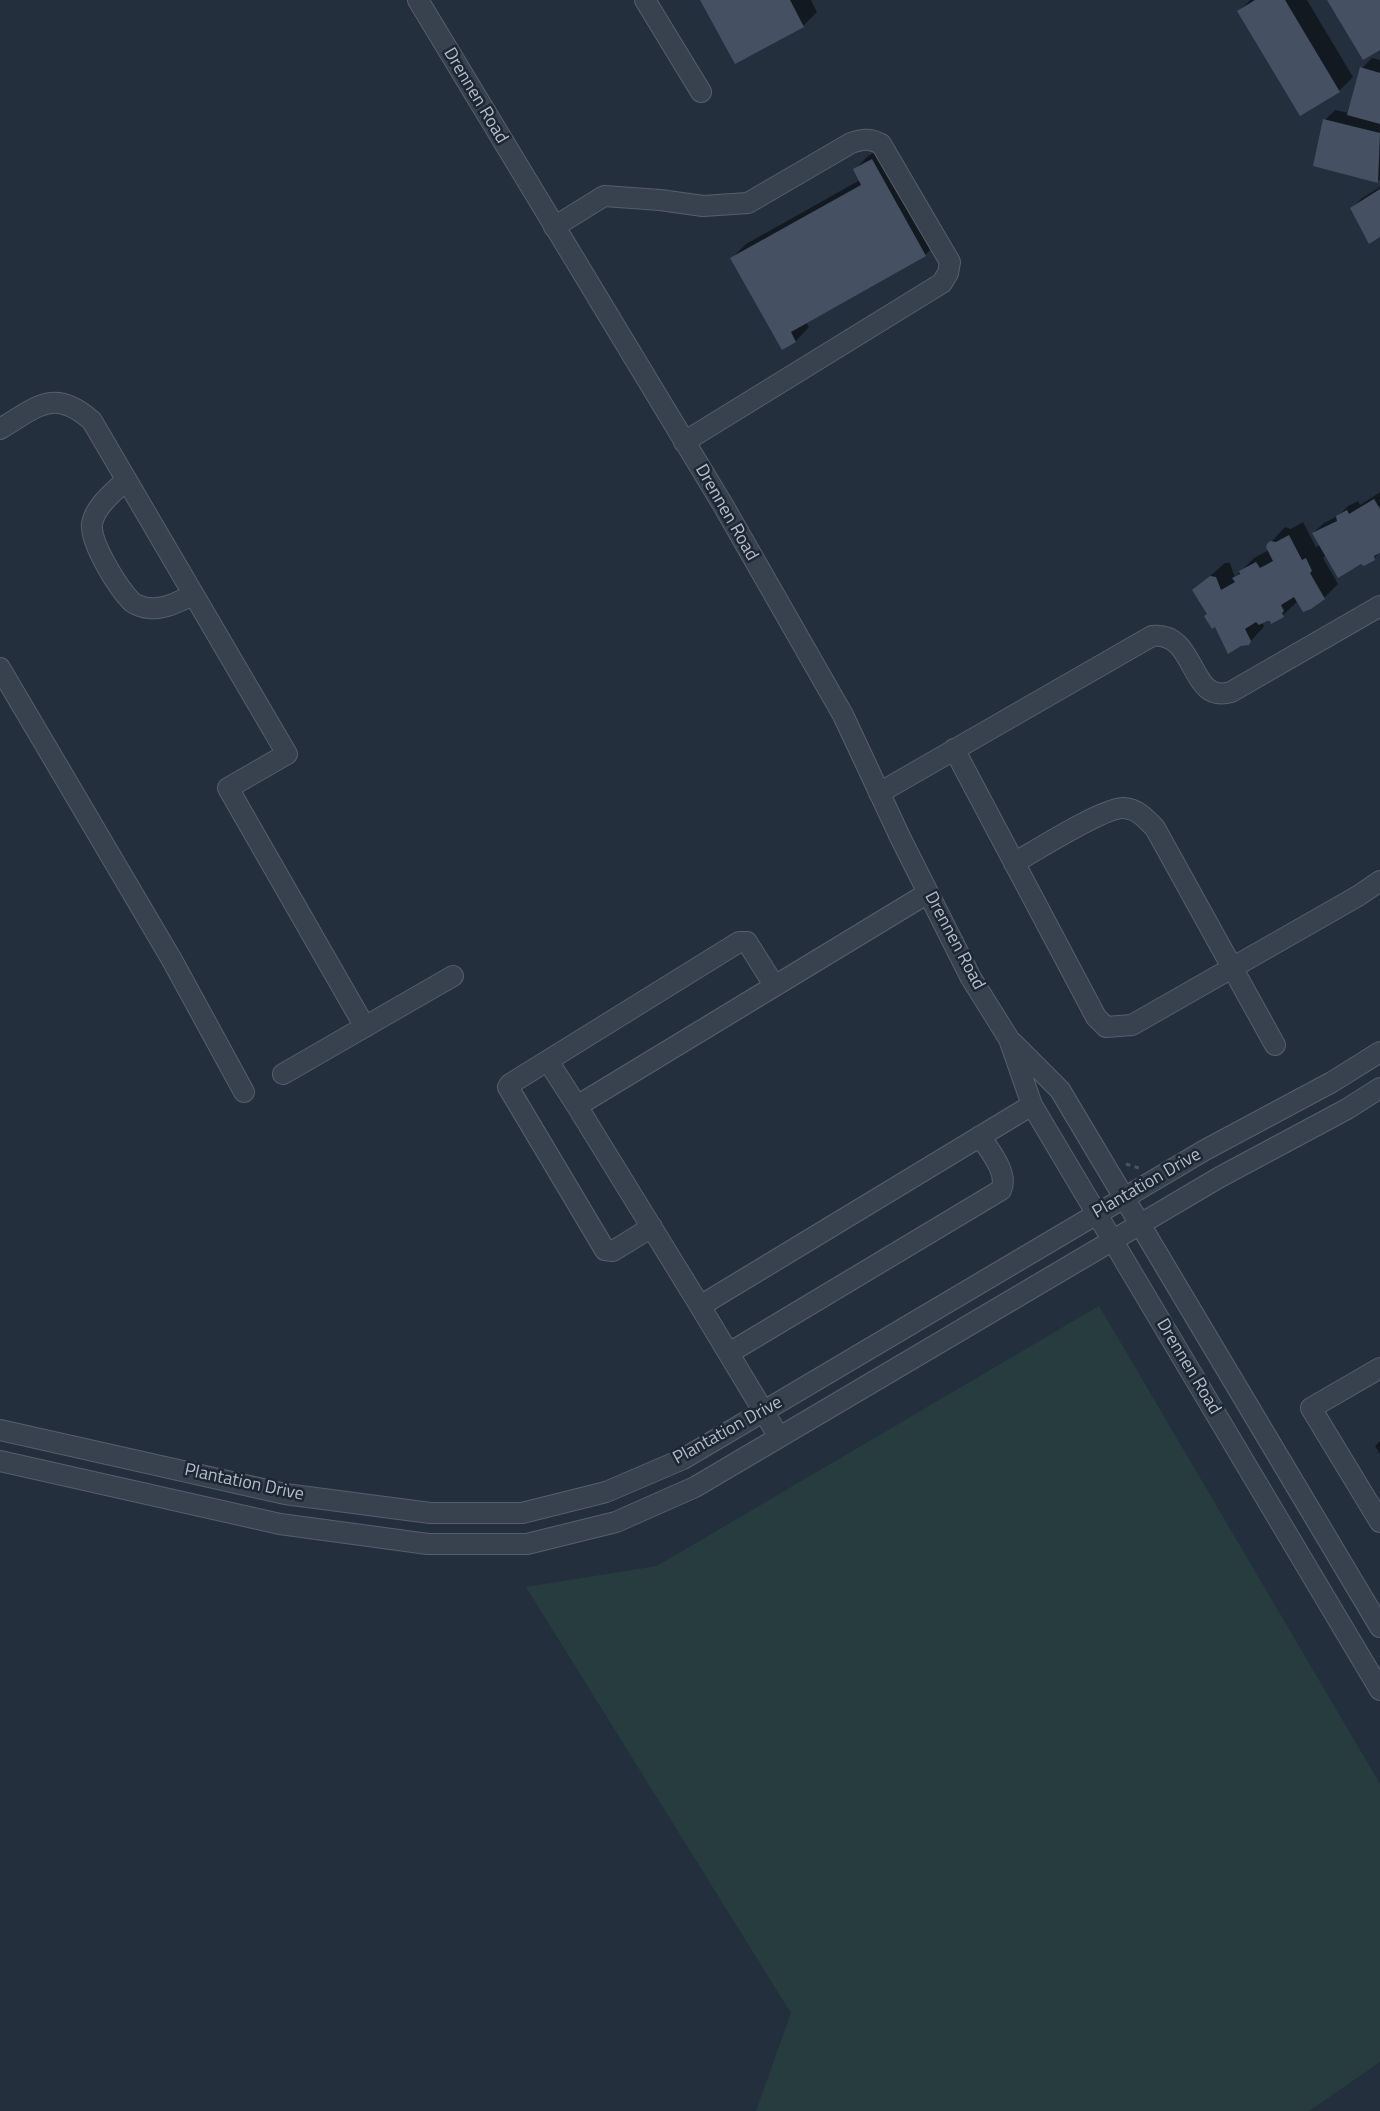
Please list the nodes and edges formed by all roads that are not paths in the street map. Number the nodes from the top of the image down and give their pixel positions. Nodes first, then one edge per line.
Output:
1 (418, 0) edge
2 (645, 0) edge
3 (701, 92) dead end
4 (554, 227) junction
5 (0, 429) edge
6 (684, 442) junction
7 (126, 480) junction
8 (193, 595) junction
9 (1380, 606) edge
10 (2, 676) edge
11 (954, 749) junction
12 (879, 793) junction
13 (1014, 863) junction
14 (1380, 881) edge
15 (928, 893) junction
16 (1232, 969) junction
17 (453, 976) dead end
18 (774, 985) junction
19 (365, 1027) junction
20 (1009, 1039) junction
21 (1275, 1044) dead end
22 (1380, 1052) edge
23 (548, 1061) junction
24 (283, 1074) dead end
25 (1380, 1088) edge
26 (244, 1092) dead end
27 (1032, 1105) junction
28 (577, 1106) junction
29 (980, 1136) junction
30 (1124, 1198) junction
31 (1097, 1214) junction
32 (1140, 1224) junction
33 (652, 1227) junction
34 (1113, 1240) junction
35 (700, 1306) junction
36 (729, 1353) junction
37 (1380, 1368) edge
38 (764, 1412) junction
39 (0, 1430) edge
40 (779, 1437) junction
41 (0, 1461) edge
42 (499, 1513) junction
43 (1380, 1522) edge
44 (503, 1544) junction
45 (1380, 1627) edge
46 (1380, 1690) edge

1 - 4 street, Drennen Road
2 - 3 street
4 - 6 street, Drennen Road
4 - 6 street
5 - 7 street
6 - 12 street, Drennen Road
7 - 8 street
7 - 8 street
8 - 19 street
9 - 11 street
10 - 26 street
11 - 12 street
11 - 13 street
12 - 15 street, Drennen Road
13 - 16 street
13 - 16 street
14 - 16 street
15 - 18 street
15 - 20 street, Drennen Road
16 - 21 street
17 - 19 street
18 - 23 street
18 - 28 street
19 - 24 street
20 - 27 street, Drennen Road
20 - 30 street, Drennen Road
22 - 30 street, Plantation Drive
23 - 28 street
23 - 33 street
25 - 32 street, Plantation Drive
27 - 29 street
27 - 31 street, Drennen Road
28 - 33 street
29 - 35 street
29 - 36 street
30 - 31 street, Plantation Drive
30 - 32 street, Drennen Road
31 - 34 street, Drennen Road
31 - 38 street, Plantation Drive
32 - 34 street, Plantation Drive
32 - 45 street, Drennen Road
33 - 35 street
34 - 40 street, Plantation Drive
34 - 46 street, Drennen Road
35 - 36 street
36 - 38 street
37 - 43 street
38 - 40 street
38 - 42 street, Plantation Drive
39 - 42 street, Plantation Drive
40 - 44 street, Plantation Drive
41 - 44 street, Plantation Drive
42 - 44 street

